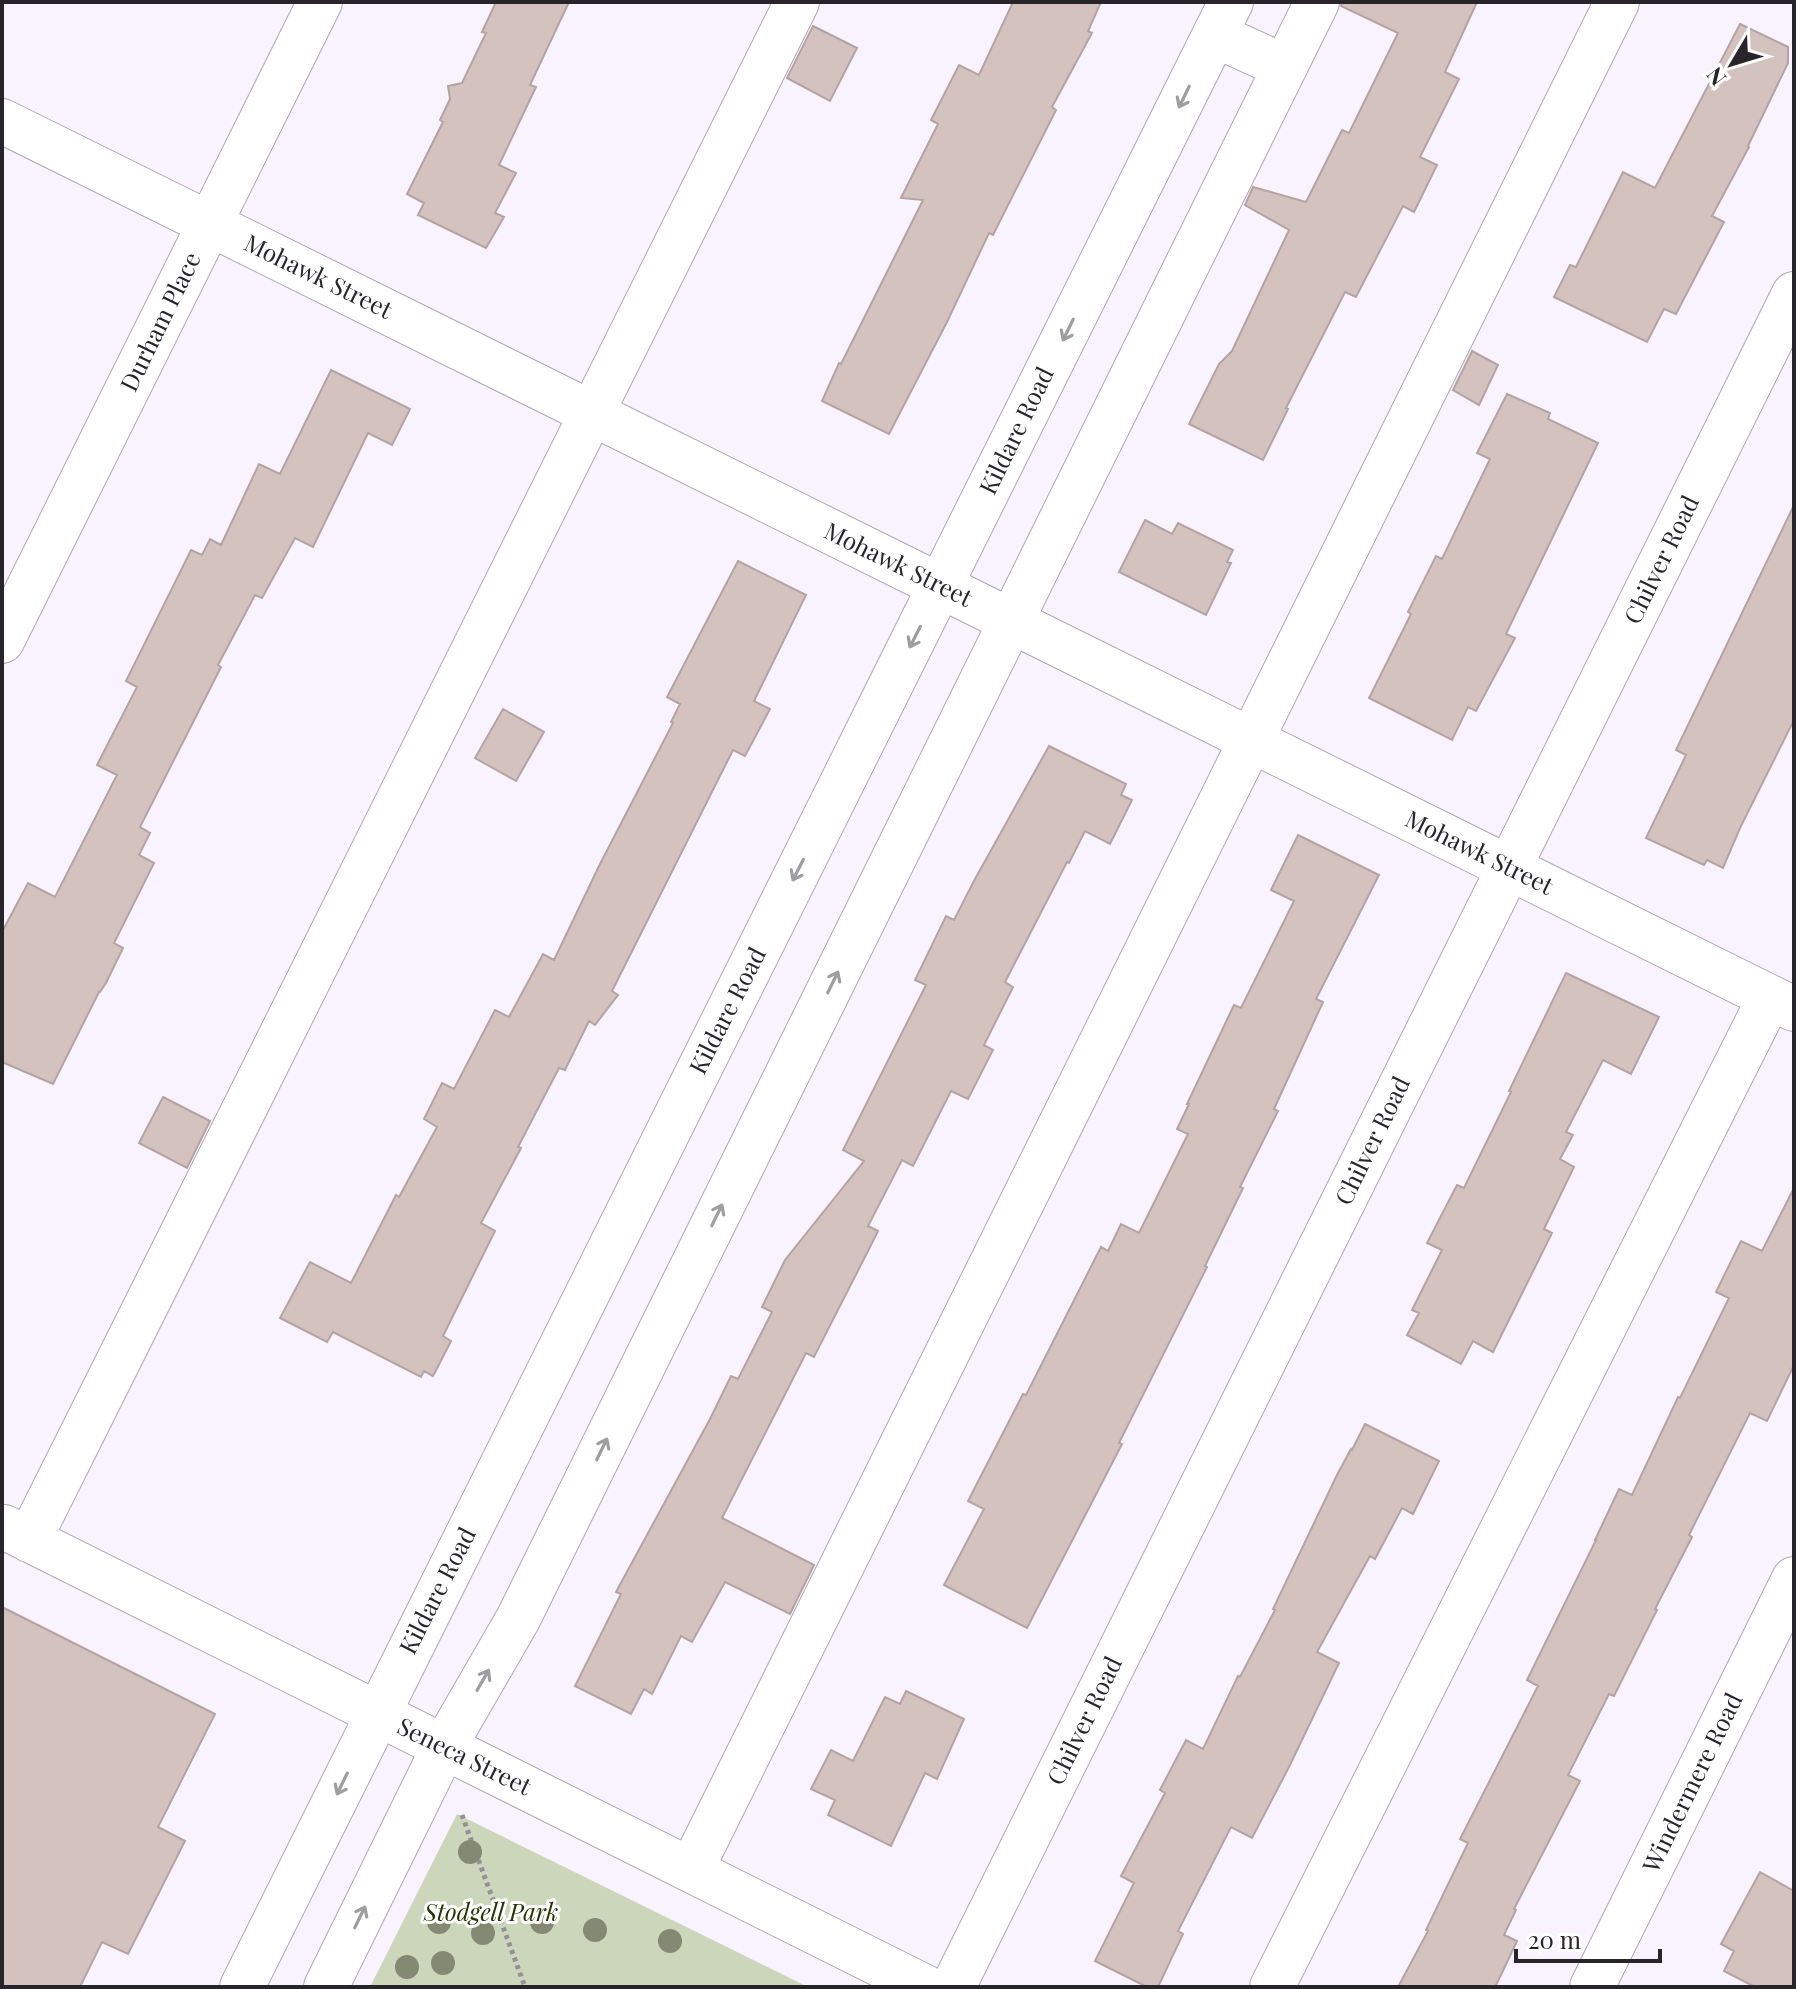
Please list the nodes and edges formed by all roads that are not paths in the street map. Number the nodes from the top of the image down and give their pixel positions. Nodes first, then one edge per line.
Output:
1 (320, 2) edge
2 (797, 2) edge
3 (1317, 2) edge
4 (1617, 2) edge
5 (1223, 19) edge
6 (1285, 67) junction
7 (2, 121) edge
8 (210, 224) junction
9 (1794, 294) edge
10 (592, 413) junction
11 (940, 586) junction
12 (1011, 621) junction
13 (2, 641) edge
14 (1252, 740) junction
15 (1508, 868) junction
16 (1782, 1003) edge
17 (15, 1533) edge
18 (1794, 1579) edge
19 (377, 1714) junction
20 (444, 1747) junction
21 (691, 1870) junction
22 (242, 1987) edge
23 (326, 1987) edge
24 (925, 1987) edge
25 (953, 1987) edge
26 (1272, 1987) edge
27 (1592, 1987) edge

1 - 8 street, Durham Place
2 - 10 street
3 - 6 street
4 - 14 street
5 - 6 street, Kildare Road
5 -> 11 street, Kildare Road
6 - 12 street
7 - 8 street, Mohawk Street
8 - 10 street, Mohawk Street
8 - 13 street, Durham Place
9 - 15 street, Chilver Road
10 - 11 street, Mohawk Street
10 - 17 street
11 - 12 street, Mohawk Street
11 -> 19 street, Kildare Road
12 - 14 street, Mohawk Street
20 -> 12 street
14 - 15 street, Mohawk Street
14 - 21 street
15 - 16 street, Mohawk Street
15 - 25 street, Chilver Road
16 - 26 street
17 - 19 street, Seneca Street
18 - 27 street, Windermere Road
19 - 20 street, Seneca Street
19 -> 22 street, Kildare Road
20 - 21 street, Seneca Street
23 -> 20 street
21 - 24 street, Seneca Street

